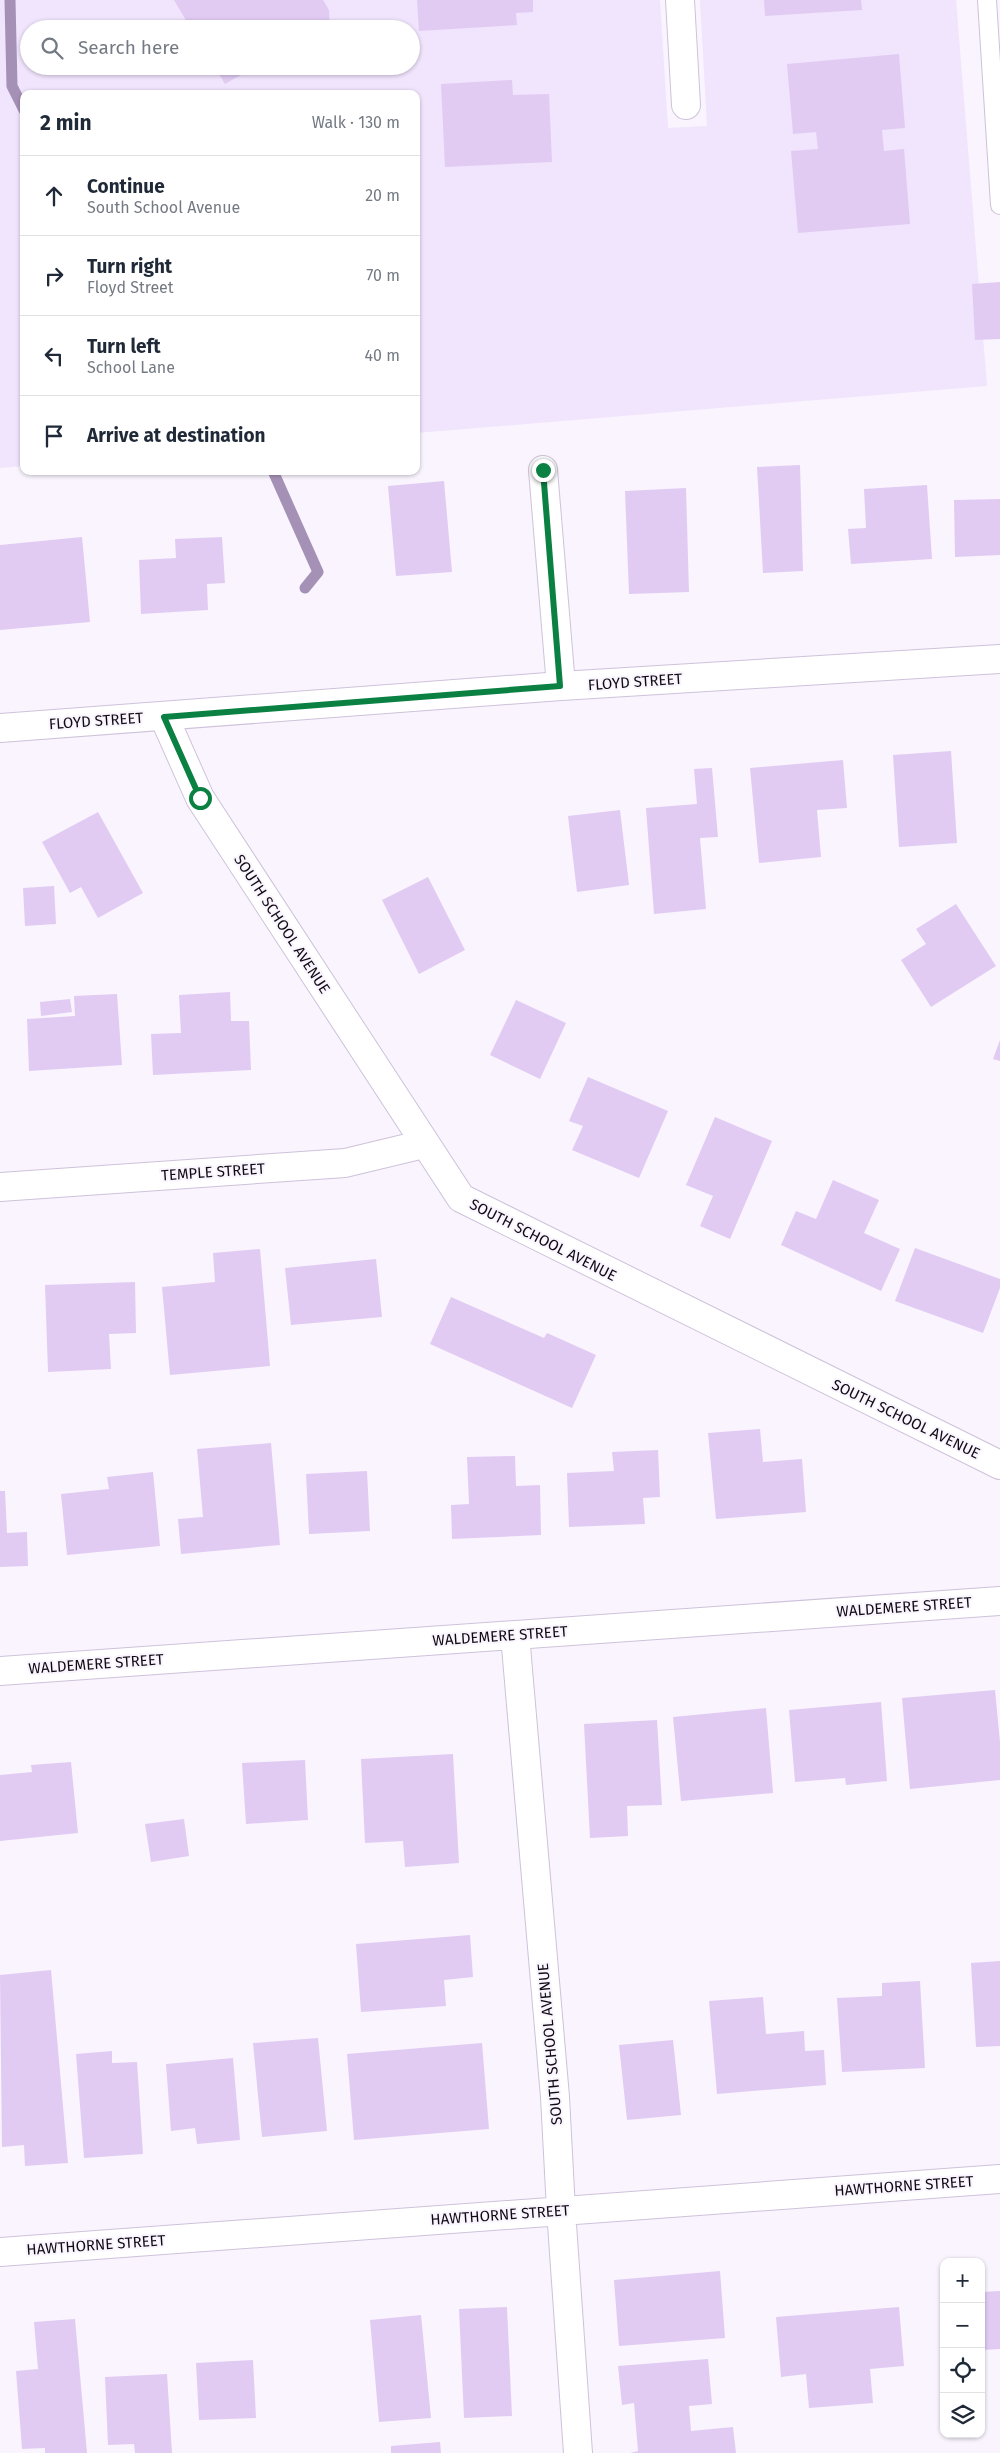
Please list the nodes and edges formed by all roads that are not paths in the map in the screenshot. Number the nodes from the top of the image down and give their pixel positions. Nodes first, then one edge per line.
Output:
1 (680, 0) edge
2 (987, 0) edge
3 (686, 105) dead end
4 (1000, 204) edge
5 (543, 470) dead end
6 (1000, 659) edge
7 (560, 686) junction
8 (164, 717) junction
9 (0, 728) edge
10 (424, 1144) junction
11 (0, 1187) edge
12 (1000, 1465) edge
13 (1000, 1601) edge
14 (515, 1635) junction
15 (0, 1671) edge
16 (1000, 2179) edge
17 (561, 2210) junction
18 (0, 2252) edge
19 (578, 2453) edge

1 - 3 street
2 - 4 lane
5 - 7 street
6 - 7 street, FLOYD STREET
7 - 8 street, FLOYD STREET
8 - 9 street, FLOYD STREET
8 - 10 street, SOUTH SCHOOL AVENUE
10 - 11 street, TEMPLE STREET
10 - 12 street, SOUTH SCHOOL AVENUE
13 - 14 street, WALDEMERE STREET
14 - 15 street, WALDEMERE STREET
14 - 17 street, SOUTH SCHOOL AVENUE
16 - 17 street, HAWTHORNE STREET
17 - 18 street, HAWTHORNE STREET
17 - 19 street, SOUTH SCHOOL AVENUE

